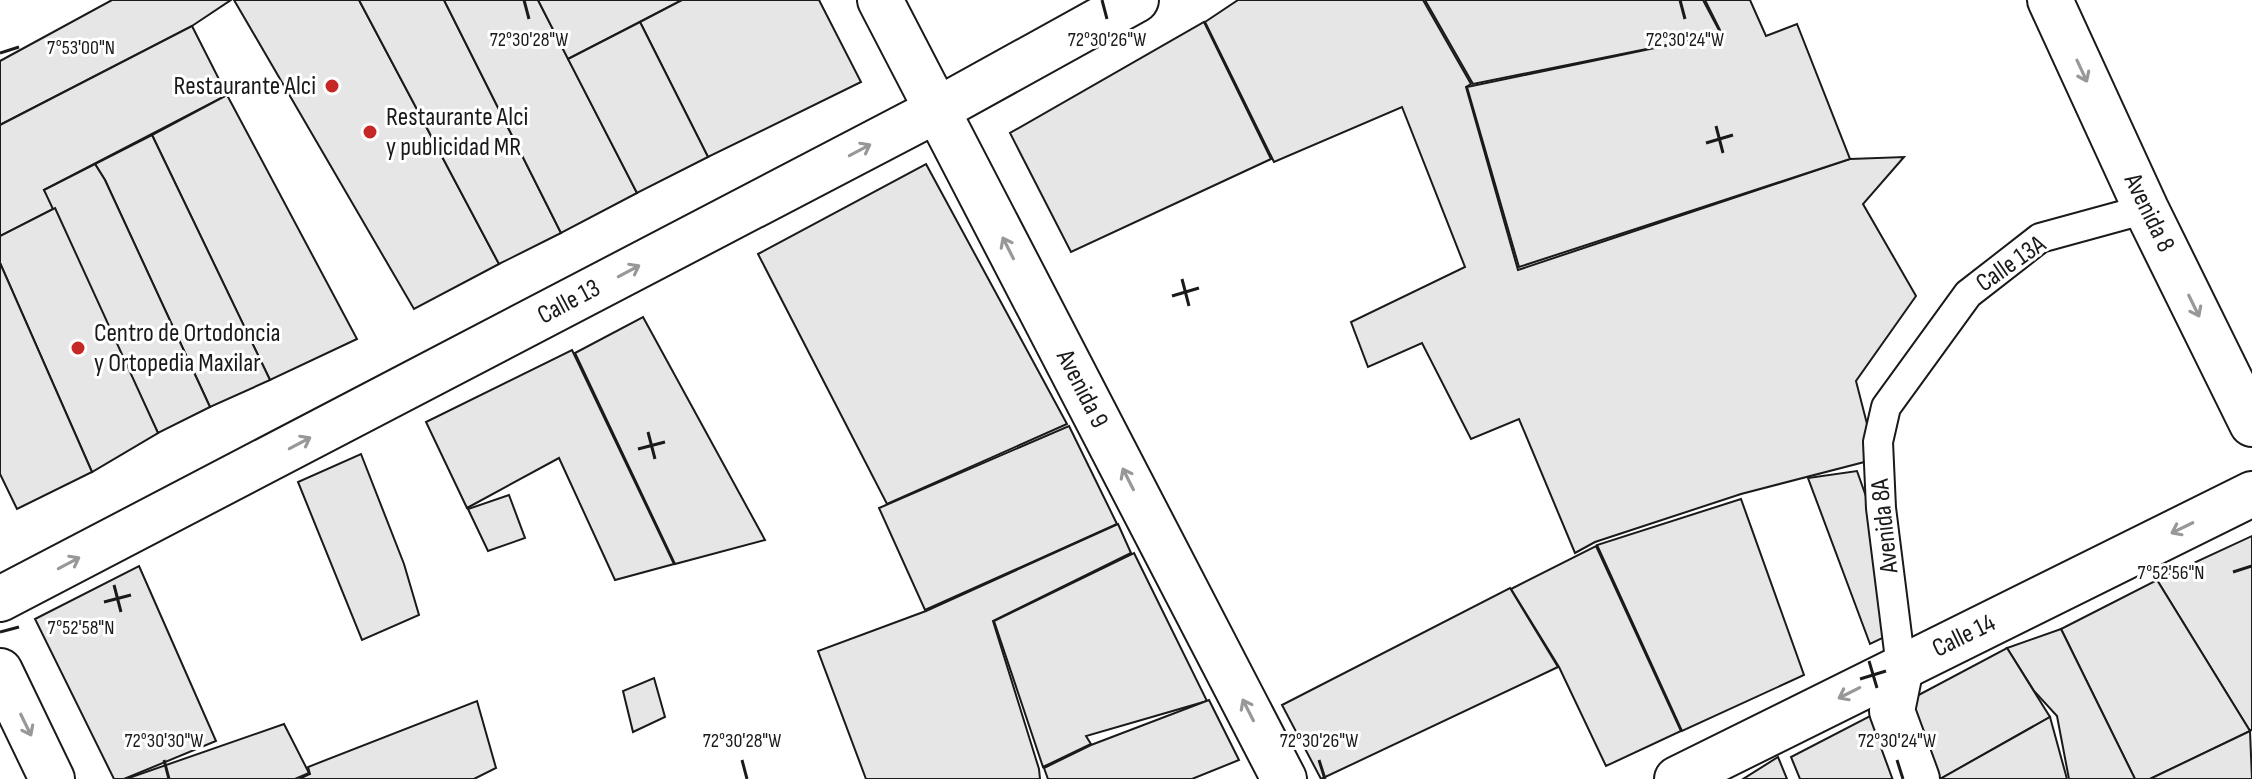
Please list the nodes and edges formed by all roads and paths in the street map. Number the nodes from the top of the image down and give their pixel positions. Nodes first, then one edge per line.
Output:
1 (880, 0) edge
2 (1136, 0) edge
3 (2050, 0) edge
4 (937, 110) junction
5 (2146, 209) junction
6 (1968, 294) joint
7 (2252, 424) edge
8 (2252, 494) edge
9 (0, 599) edge
10 (1901, 667) junction
11 (0, 671) edge
12 (52, 779) edge
13 (1284, 779) edge
14 (1677, 779) edge
15 (1917, 779) edge

1 - 4 street, Avenida 9
2 - 4 street, Calle 13
3 -> 5 street, Avenida 8
9 -> 4 street, Calle 13
13 -> 4 street, Avenida 9
5 - 6 lane, Calle 13A
5 -> 7 street, Avenida 8
6 - 10 lane, Avenida 8A
8 -> 10 street, Calle 14
10 -> 14 street, Calle 14
10 - 15 street, Avenida 8A
11 -> 12 street

